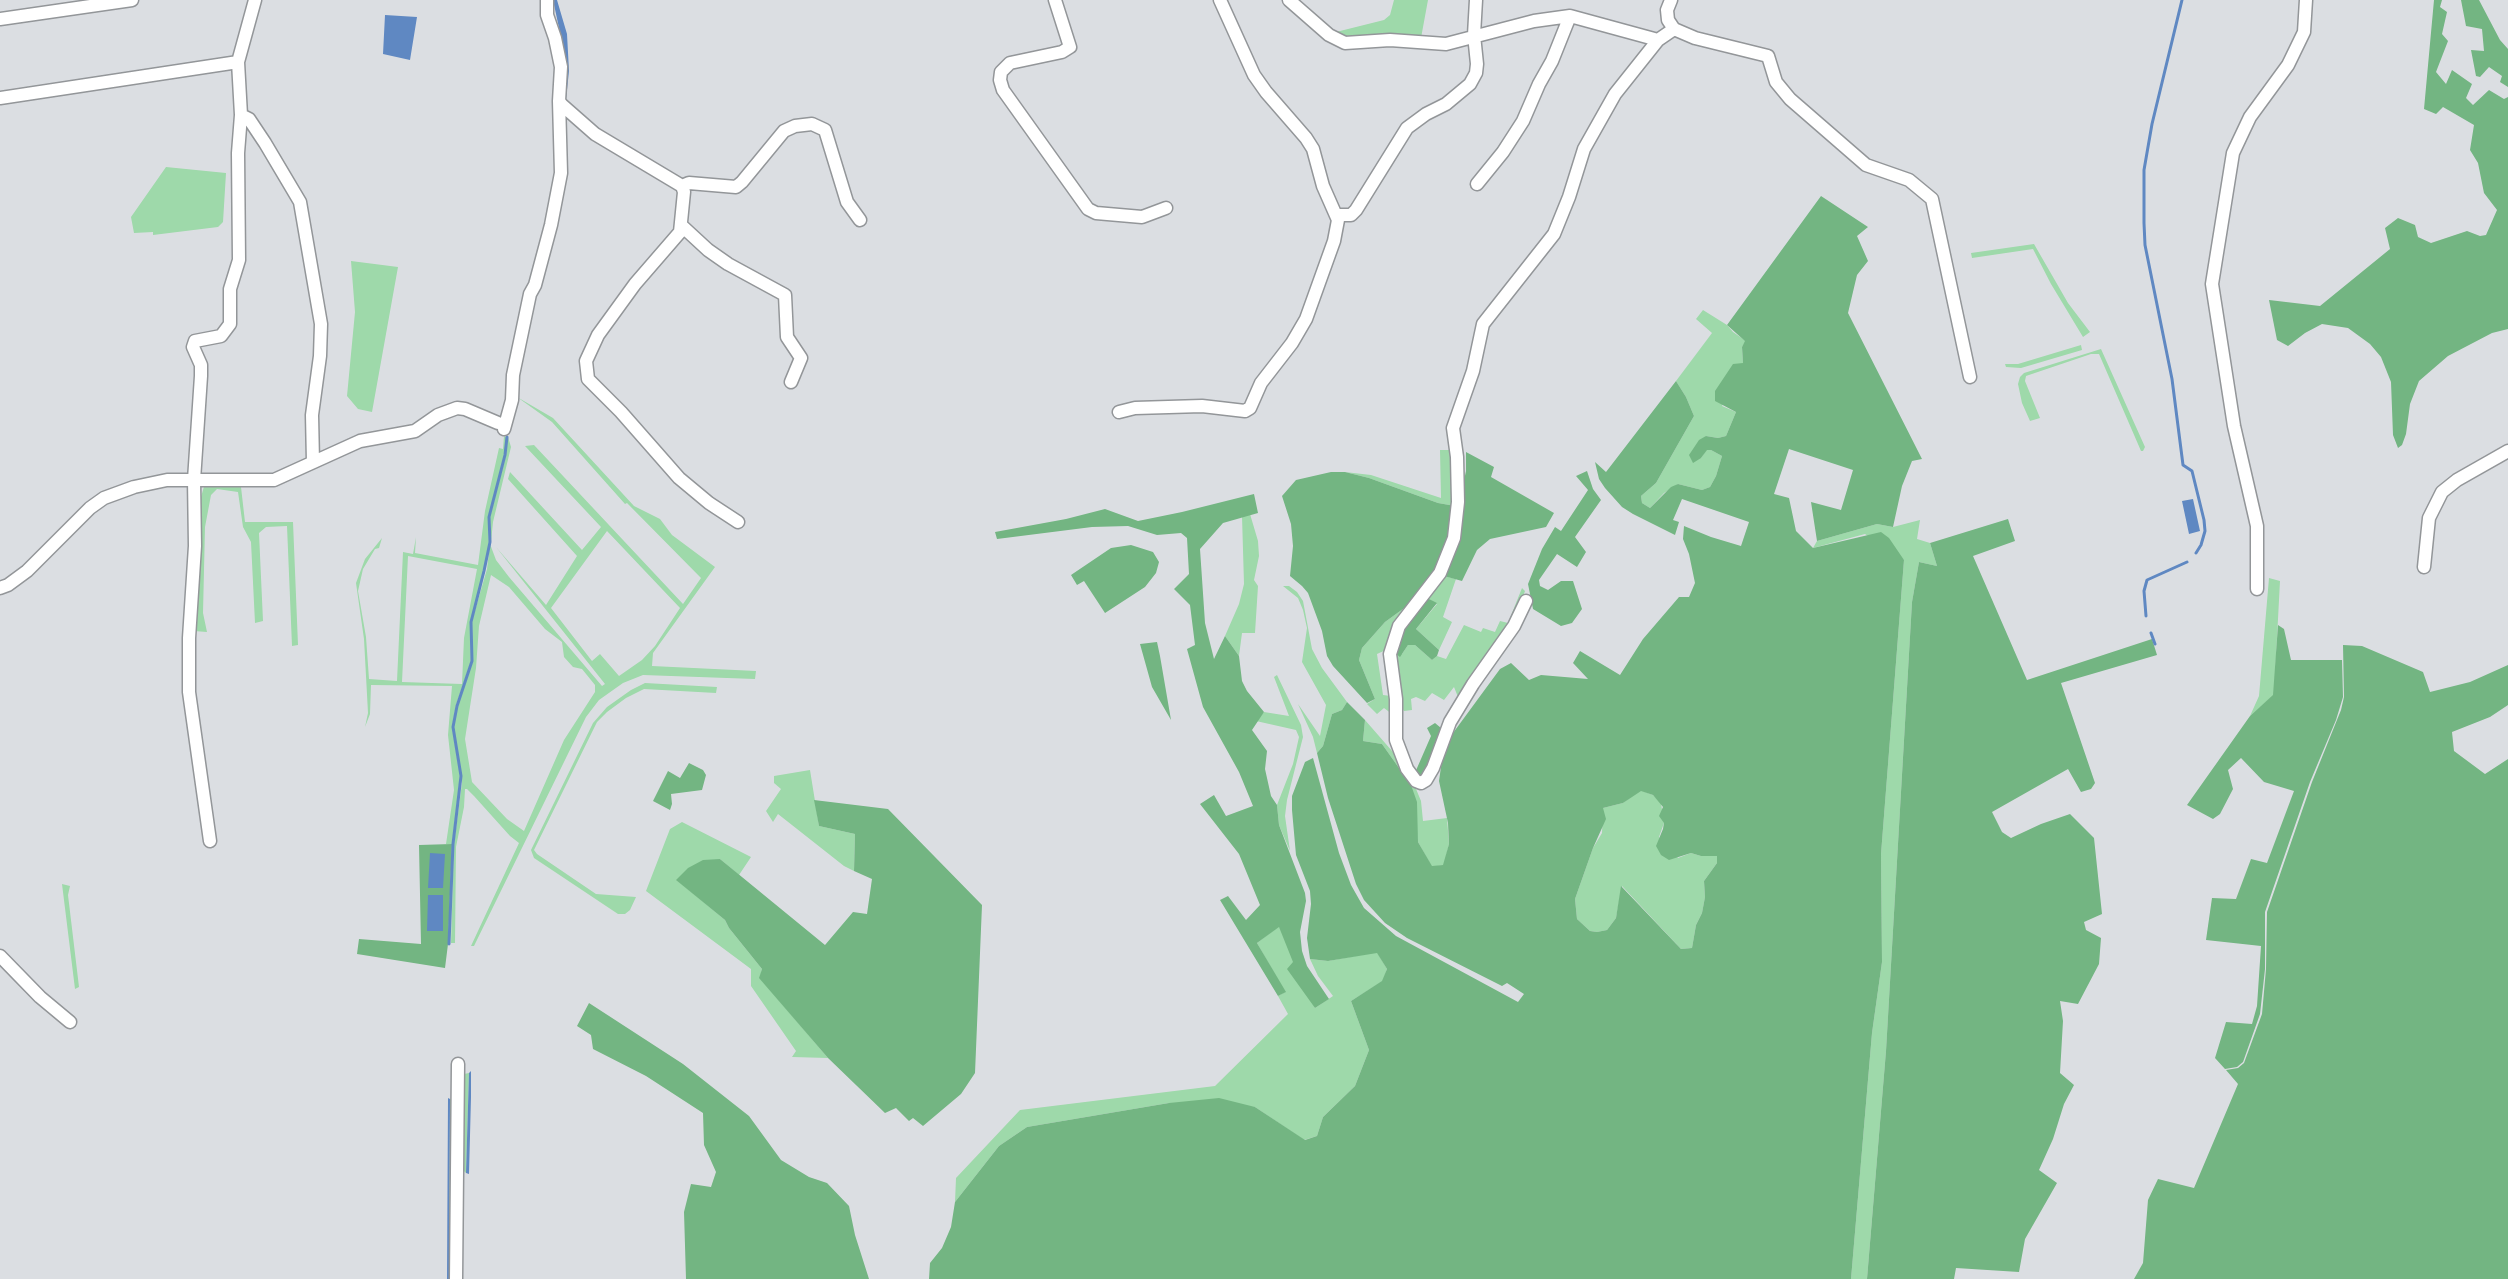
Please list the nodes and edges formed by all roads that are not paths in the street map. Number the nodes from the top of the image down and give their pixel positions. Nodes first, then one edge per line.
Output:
1 (132, 0) edge
2 (255, 0) edge
3 (547, 0) edge
4 (1055, 0) edge
5 (1220, 0) edge
6 (1289, 0) edge
7 (1476, 0) edge
8 (1671, 0) edge
9 (2306, 0) edge
10 (1570, 16) junction
11 (0, 19) edge
12 (1674, 29) junction
13 (1474, 35) junction
14 (1658, 40) junction
15 (238, 62) junction
16 (0, 98) edge
17 (559, 101) junction
18 (241, 115) junction
19 (1477, 184) dead end
20 (682, 186) junction
21 (1166, 208) dead end
22 (1337, 215) junction
23 (860, 220) dead end
24 (682, 226) junction
25 (1970, 377) dead end
26 (792, 382) dead end
27 (1119, 412) dead end
28 (2508, 451) edge
29 (313, 462) junction
30 (194, 480) junction
31 (738, 522) dead end
32 (2424, 567) dead end
33 (0, 588) edge
34 (2257, 589) dead end
35 (1526, 602) dead end
36 (210, 841) dead end
37 (0, 956) edge
38 (70, 1022) dead end
39 (458, 1064) dead end
40 (456, 1279) edge

1 - 11 street
2 - 15 street
3 - 17 street
4 - 21 street
5 - 22 street
6 - 13 street
7 - 13 street
8 - 12 street
9 - 34 street
10 - 13 street
10 - 14 street
10 - 19 street
12 - 14 street
12 - 25 street
13 - 22 street
14 - 35 street
15 - 16 street
15 - 18 street
17 - 20 street
17 - 29 street
18 - 29 street
18 - 30 street
20 - 23 street
20 - 24 street
22 - 27 street
24 - 26 street
24 - 31 street
28 - 32 street
29 - 30 street
30 - 33 street
30 - 36 street
37 - 38 street
39 - 40 street

